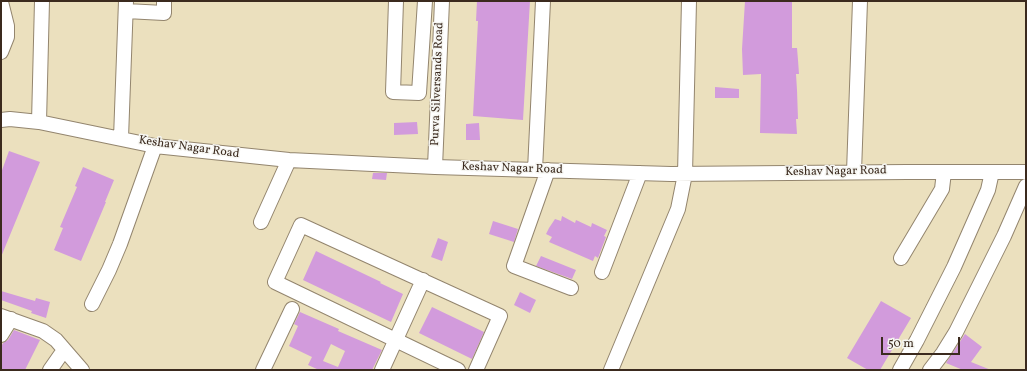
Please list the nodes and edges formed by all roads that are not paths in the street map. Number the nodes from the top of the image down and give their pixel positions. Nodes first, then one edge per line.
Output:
1 (42, 1) edge
2 (164, 1) edge
3 (396, 1) edge
4 (425, 1) edge
5 (442, 1) edge
6 (543, 1) edge
7 (690, 1) edge
8 (860, 1) edge
9 (1, 2) edge
10 (126, 6) edge
11 (1, 52) edge
12 (1, 120) edge
13 (39, 122) junction
14 (121, 138) junction
15 (155, 146) junction
16 (289, 160) junction
17 (435, 167) junction
18 (541, 170) junction
19 (854, 172) junction
20 (944, 172) junction
21 (992, 172) junction
22 (1026, 172) edge
23 (640, 173) junction
24 (685, 174) junction
25 (1026, 186) edge
26 (261, 222) dead end
27 (901, 258) dead end
28 (602, 272) dead end
29 (423, 280) junction
30 (571, 288) dead end
31 (92, 304) dead end
32 (292, 309) dead end
33 (6, 317) edge
34 (1, 335) edge
35 (395, 340) junction
36 (64, 350) junction
37 (78, 369) edge
38 (50, 370) edge
39 (263, 370) edge
40 (382, 370) edge
41 (458, 370) edge
42 (476, 370) edge
43 (611, 370) edge
44 (900, 370) edge
45 (930, 370) edge

1 - 13 street
2 - 10 street
3 - 4 street
5 - 17 street, Purva Silversands Road
6 - 18 street
7 - 24 street
8 - 19 street
9 - 11 street
10 - 14 street
12 - 13 street, Keshav Nagar Road
13 - 14 street, Keshav Nagar Road
14 - 15 street, Keshav Nagar Road
15 - 16 street, Keshav Nagar Road
15 - 31 street
16 - 17 street, Keshav Nagar Road
16 - 26 street
17 - 18 street, Keshav Nagar Road
18 - 23 street, Keshav Nagar Road
18 - 30 street
19 - 20 street, Keshav Nagar Road
19 - 24 street, Keshav Nagar Road
20 - 21 street, Keshav Nagar Road
20 - 27 street
21 - 22 street, Keshav Nagar Road
21 - 44 street
23 - 24 street, Keshav Nagar Road
23 - 28 street
24 - 43 street
25 - 45 street
29 - 35 street
29 - 35 street
29 - 42 street
32 - 39 street
33 - 34 street
33 - 36 street
35 - 40 street
35 - 41 street
36 - 37 street
36 - 38 street

